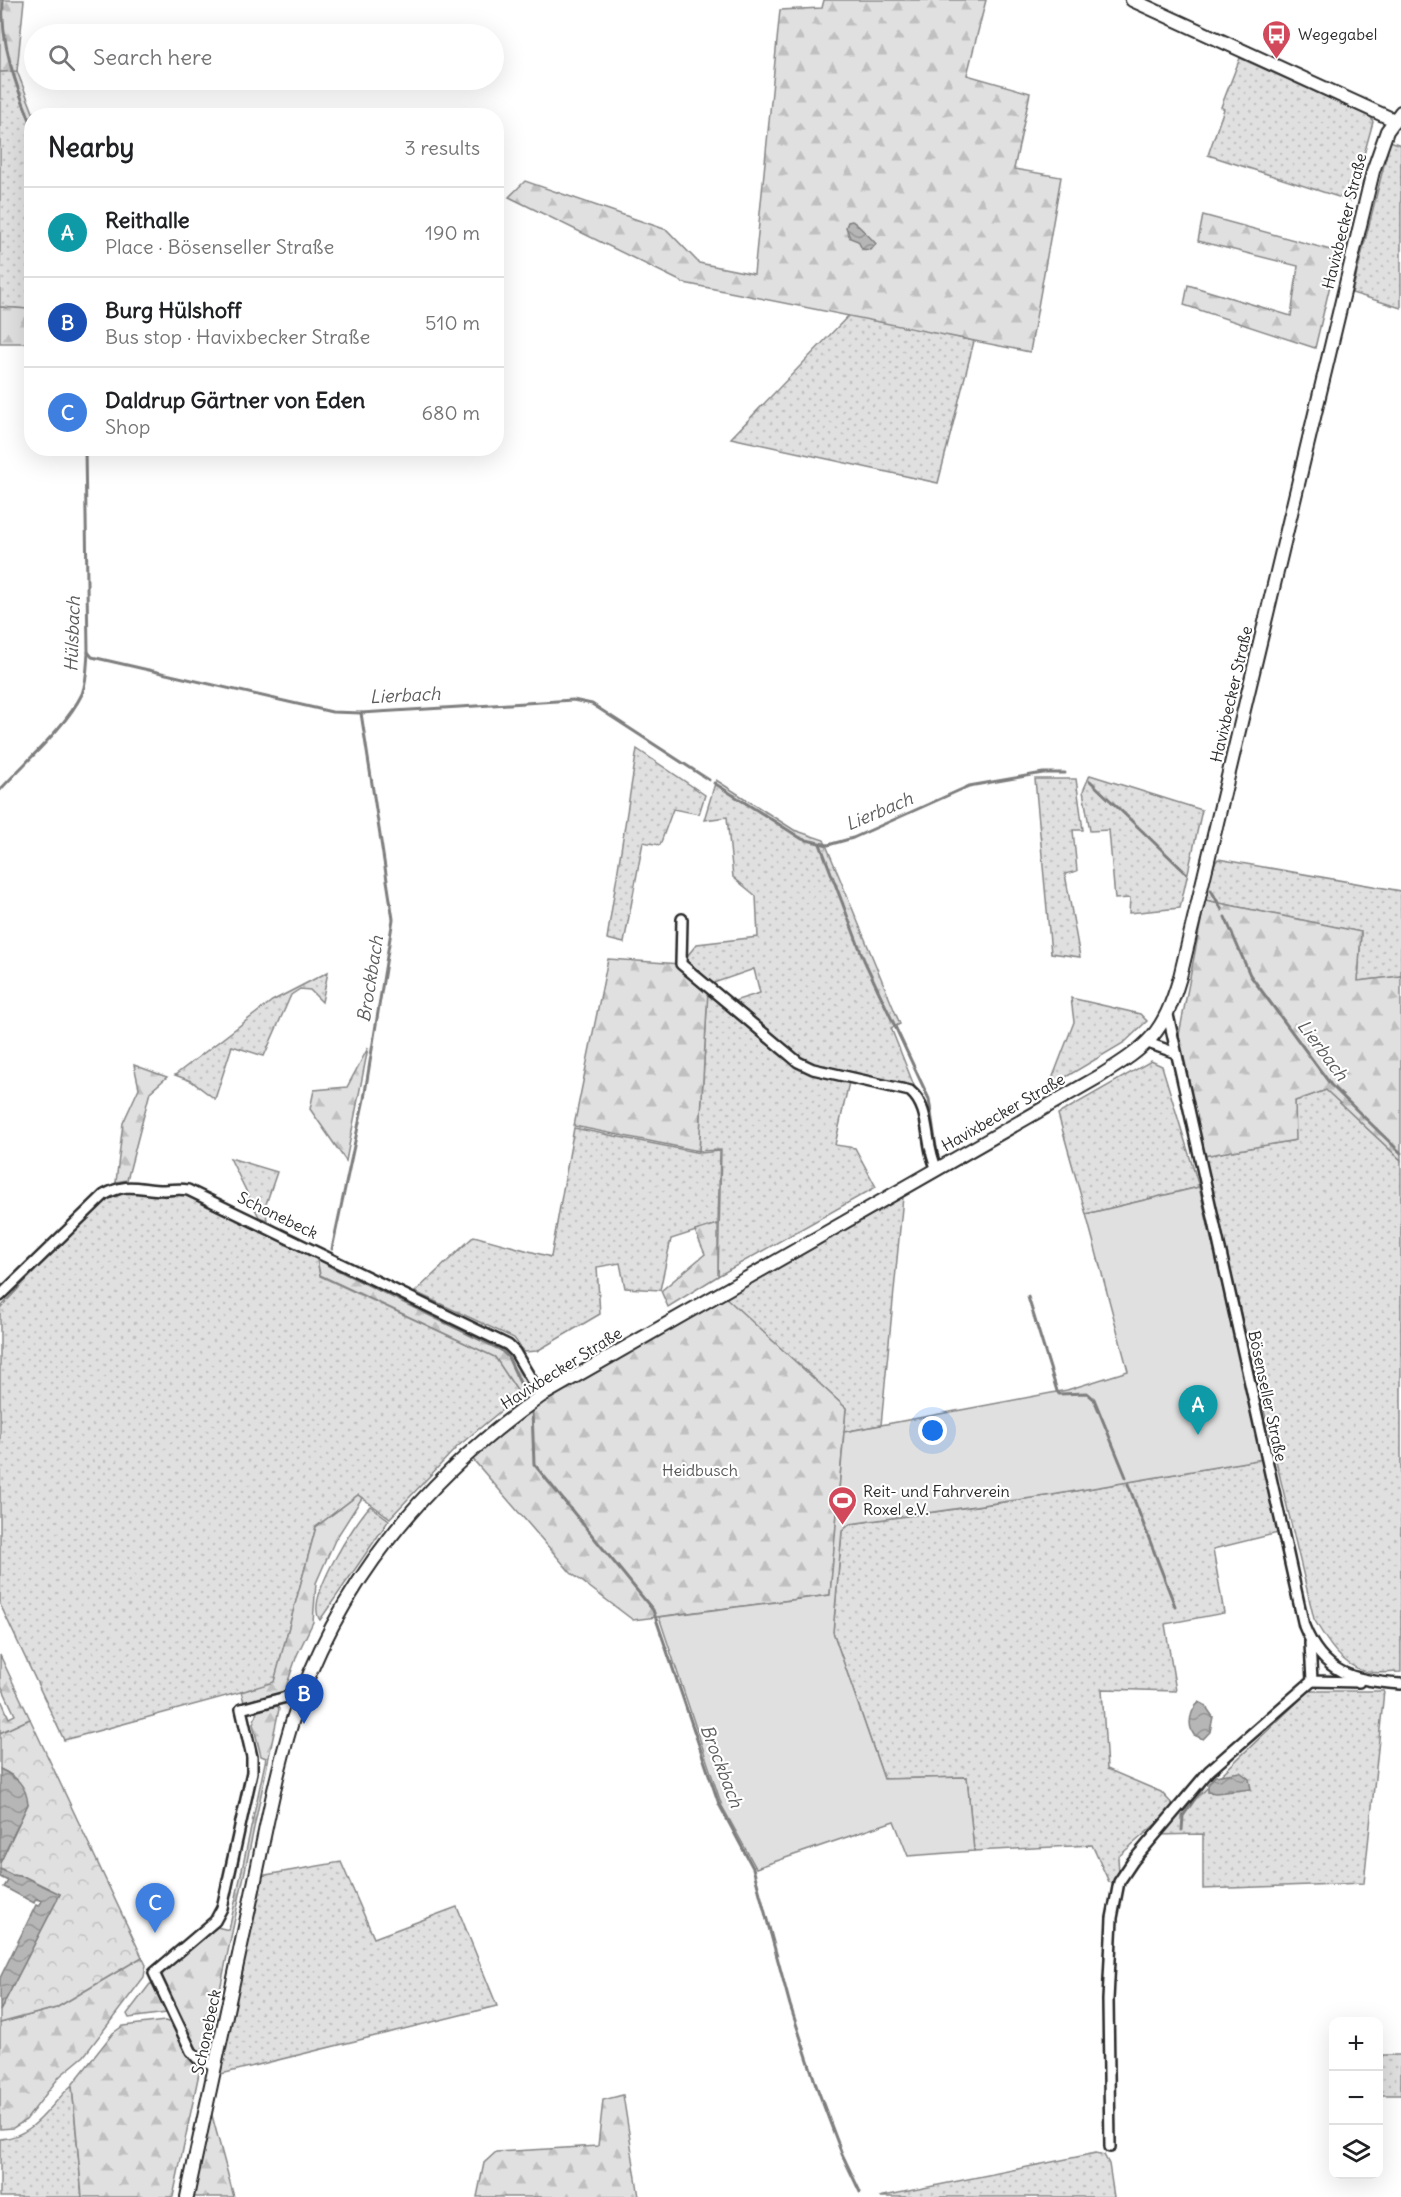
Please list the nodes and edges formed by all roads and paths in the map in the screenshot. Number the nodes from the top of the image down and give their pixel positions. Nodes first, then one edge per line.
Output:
1 (1132, 0) edge
2 (1397, 116) edge
3 (682, 920) dead end
4 (1168, 1015) junction
5 (1148, 1043) junction
6 (1176, 1053) junction
7 (937, 1169) junction
8 (0, 1296) edge
9 (541, 1396) junction
10 (1310, 1641) junction
11 (1312, 1681) junction
12 (1365, 1682) junction
13 (1401, 1684) edge
14 (300, 1698) junction
15 (256, 1873) joint
16 (215, 2067) junction
17 (1110, 2147) dead end
18 (187, 2197) edge

1 - 2 main road
2 - 4 main road, Havixbecker Straße
3 - 7 street, Havixbecker Straße
4 - 5 main road, Havixbecker Straße
4 - 6 street, Bösenseller Straße
5 - 6 street
5 - 7 main road, Havixbecker Straße
6 - 10 street, Bösenseller Straße
7 - 9 main road, Havixbecker Straße
8 - 9 street, Schonebeck
9 - 14 main road, Havixbecker Straße
10 - 11 street
10 - 12 street, Bösenseller Straße
11 - 12 street
11 - 17 street
12 - 13 street, Bösenseller Straße
14 - 15 main road, Havixbecker Straße
14 - 16 street
15 - 16 main road, Schonebeck
16 - 18 main road, Schonebeck

